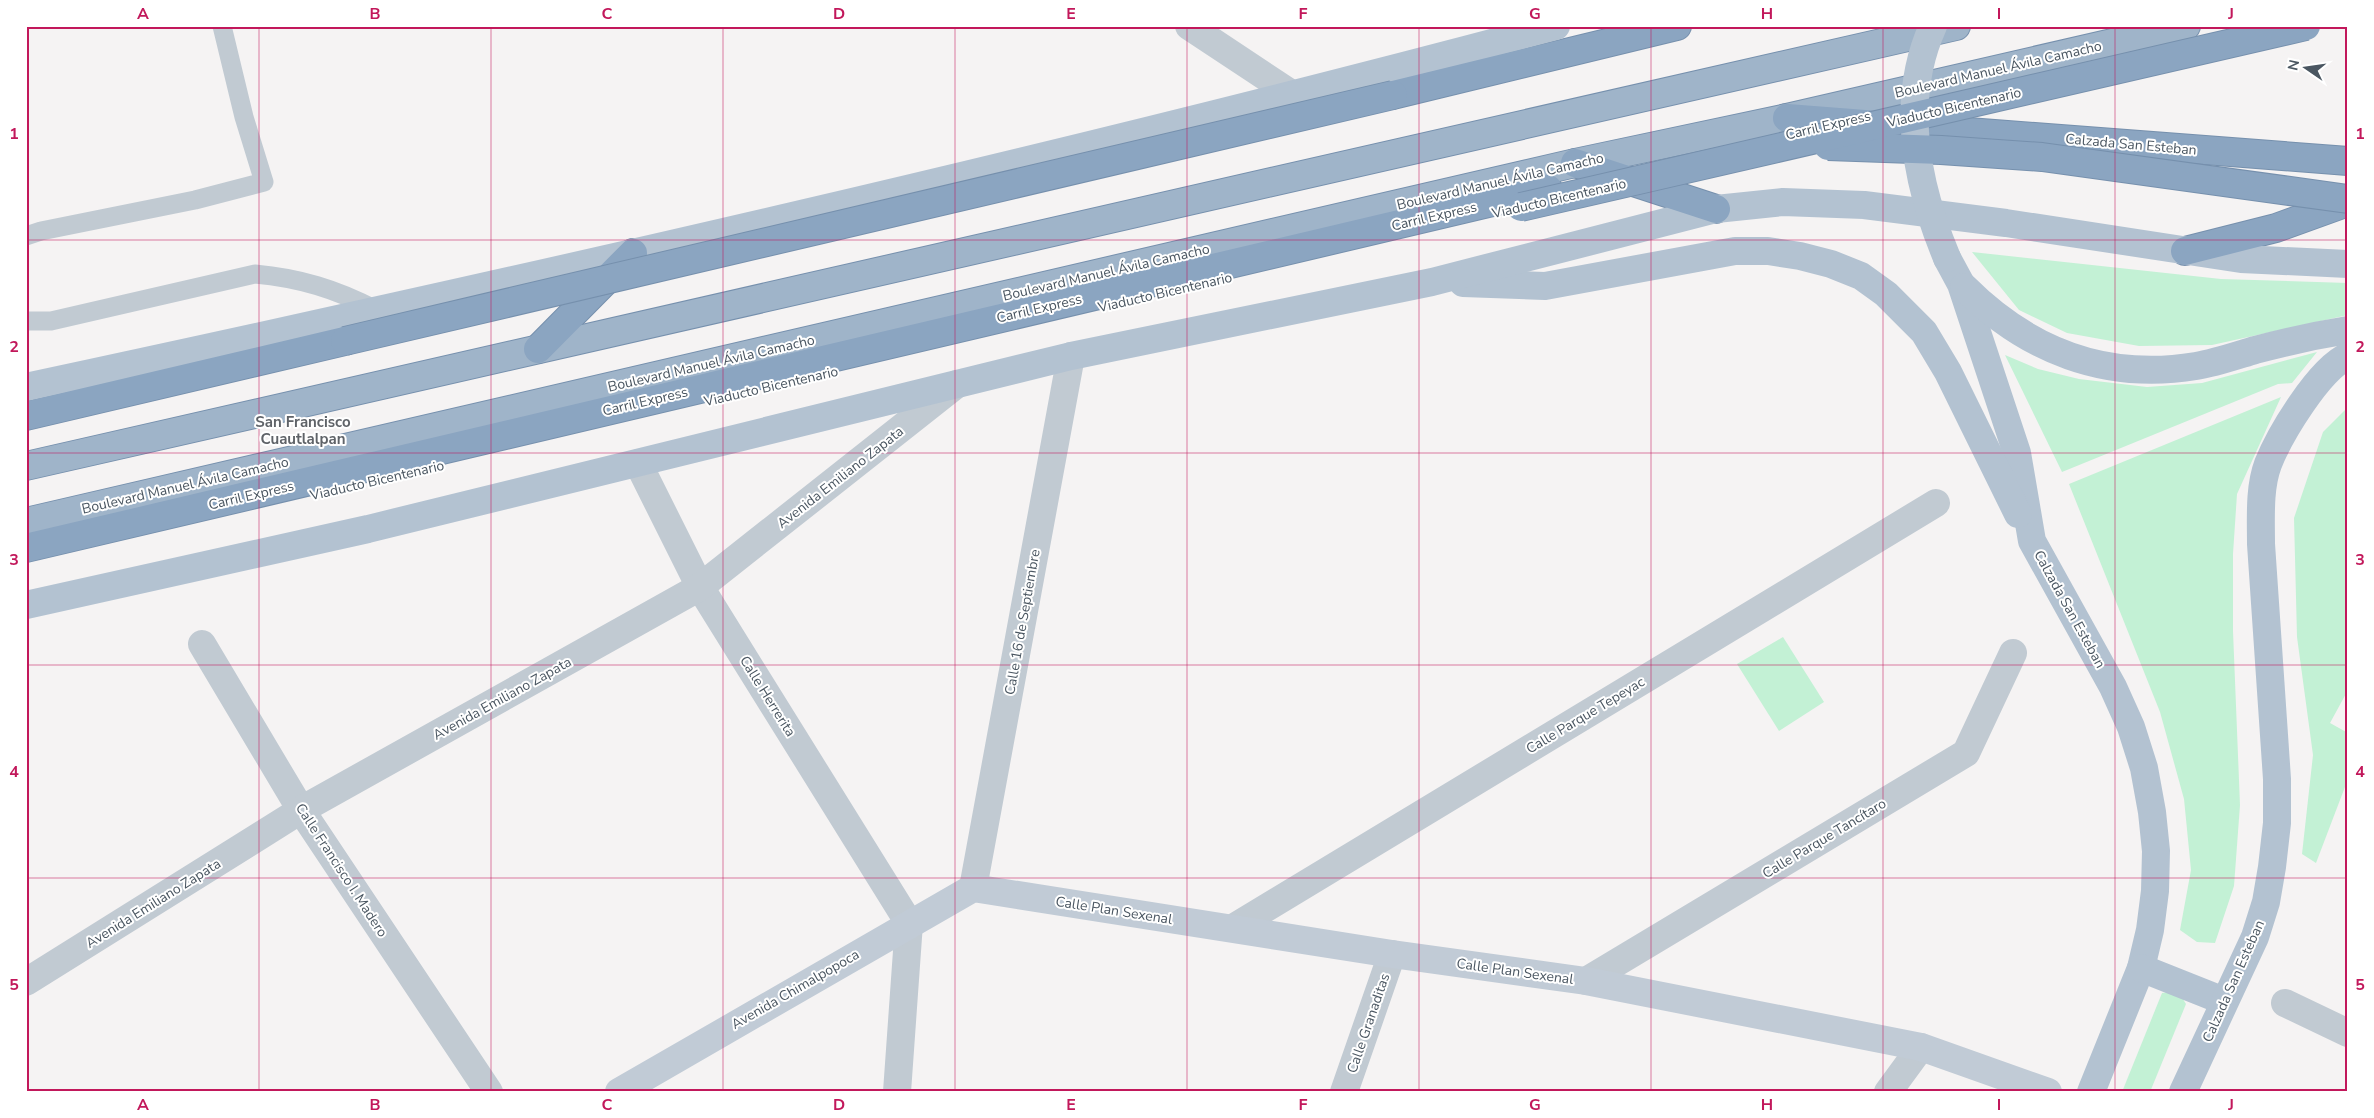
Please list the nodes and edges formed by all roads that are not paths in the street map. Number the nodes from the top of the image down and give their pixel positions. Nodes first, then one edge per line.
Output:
1 (222, 26) edge
2 (1189, 26) edge
3 (1556, 26) edge
4 (1677, 26) edge
5 (1932, 26) edge
6 (1956, 26) edge
7 (2186, 26) edge
8 (2258, 26) edge
9 (2306, 26) edge
10 (1293, 95) junction
11 (1787, 118) junction
12 (1789, 145) junction
13 (2348, 161) edge
14 (1575, 164) junction
15 (2348, 200) edge
16 (1716, 209) junction
17 (26, 236) edge
18 (2185, 251) junction
19 (633, 253) junction
20 (2348, 264) edge
21 (1432, 282) junction
22 (1961, 284) junction
23 (376, 310) junction
24 (26, 321) edge
25 (2348, 330) edge
26 (538, 349) junction
27 (1071, 356) junction
28 (2348, 356) edge
29 (957, 384) junction
30 (26, 387) edge
31 (26, 416) edge
32 (638, 463) junction
33 (26, 466) edge
34 (1936, 503) dead end
35 (26, 522) edge
36 (2032, 541) junction
37 (26, 548) edge
38 (26, 565) edge
39 (700, 587) junction
40 (26, 605) edge
41 (202, 644) dead end
42 (2013, 653) dead end
43 (301, 810) junction
44 (973, 888) junction
45 (909, 923) junction
46 (1233, 928) junction
47 (1392, 954) junction
48 (2141, 968) junction
49 (1586, 981) junction
50 (26, 982) edge
51 (2224, 1001) junction
52 (2285, 1003) dead end
53 (2348, 1033) edge
54 (1921, 1047) junction
55 (489, 1092) edge
56 (619, 1092) edge
57 (897, 1092) edge
58 (1344, 1092) edge
59 (1888, 1092) edge
60 (2048, 1092) edge
61 (2090, 1092) edge
62 (2182, 1092) edge

1 - 17 lane
2 - 10 street
3 - 10 main road
4 - 31 highway, bridge
5 - 22 main road, Calzada San Esteban, bridge
6 - 26 highway
7 - 11 highway, Boulevard Manuel Ávila Camacho
8 - 37 highway, Carril Express
9 - 12 highway, Viaducto Bicentenario, bridge
10 - 19 main road
11 - 13 highway, Calzada San Esteban
11 - 14 highway, Boulevard Manuel Ávila Camacho
12 - 15 highway, bridge
12 - 38 highway, Viaducto Bicentenario, bridge
14 - 16 highway
14 - 35 highway, Boulevard Manuel Ávila Camacho
15 - 18 highway
16 - 18 main road
16 - 21 main road
18 - 20 main road
19 - 23 main road
19 - 26 highway
21 - 27 main road
21 - 36 main road
22 - 25 main road
22 - 36 main road, Calzada San Esteban
23 - 24 lane
23 - 30 main road
26 - 33 highway
27 - 29 main road
27 - 44 street, Calle 16 de Septiembre
28 - 51 main road, Calzada San Esteban
29 - 32 main road
29 - 39 street, Avenida Emiliano Zapata
32 - 39 street, Calle Herrerita
32 - 40 main road
34 - 46 street, Calle Parque Tepeyac
36 - 48 main road, Calzada San Esteban
39 - 43 street, Avenida Emiliano Zapata
39 - 45 street, Calle Herrerita
41 - 43 street, Calle Francisco I. Madero
42 - 49 street, Calle Parque Tancítaro
43 - 50 street, Avenida Emiliano Zapata
43 - 55 street, Calle Francisco I. Madero
44 - 45 main road, Avenida Chimalpopoca
44 - 46 main road, Calle Plan Sexenal
45 - 56 main road, Avenida Chimalpopoca
45 - 57 street
46 - 47 main road, Calle Plan Sexenal
47 - 49 main road, Calle Plan Sexenal
47 - 58 street, Calle Granaditas
48 - 51 main road
48 - 61 main road, Calzada San Esteban
49 - 54 main road, Calle Plan Sexenal
51 - 62 main road, Calzada San Esteban
52 - 53 street
54 - 59 street
54 - 60 main road, Calle Plan Sexenal

